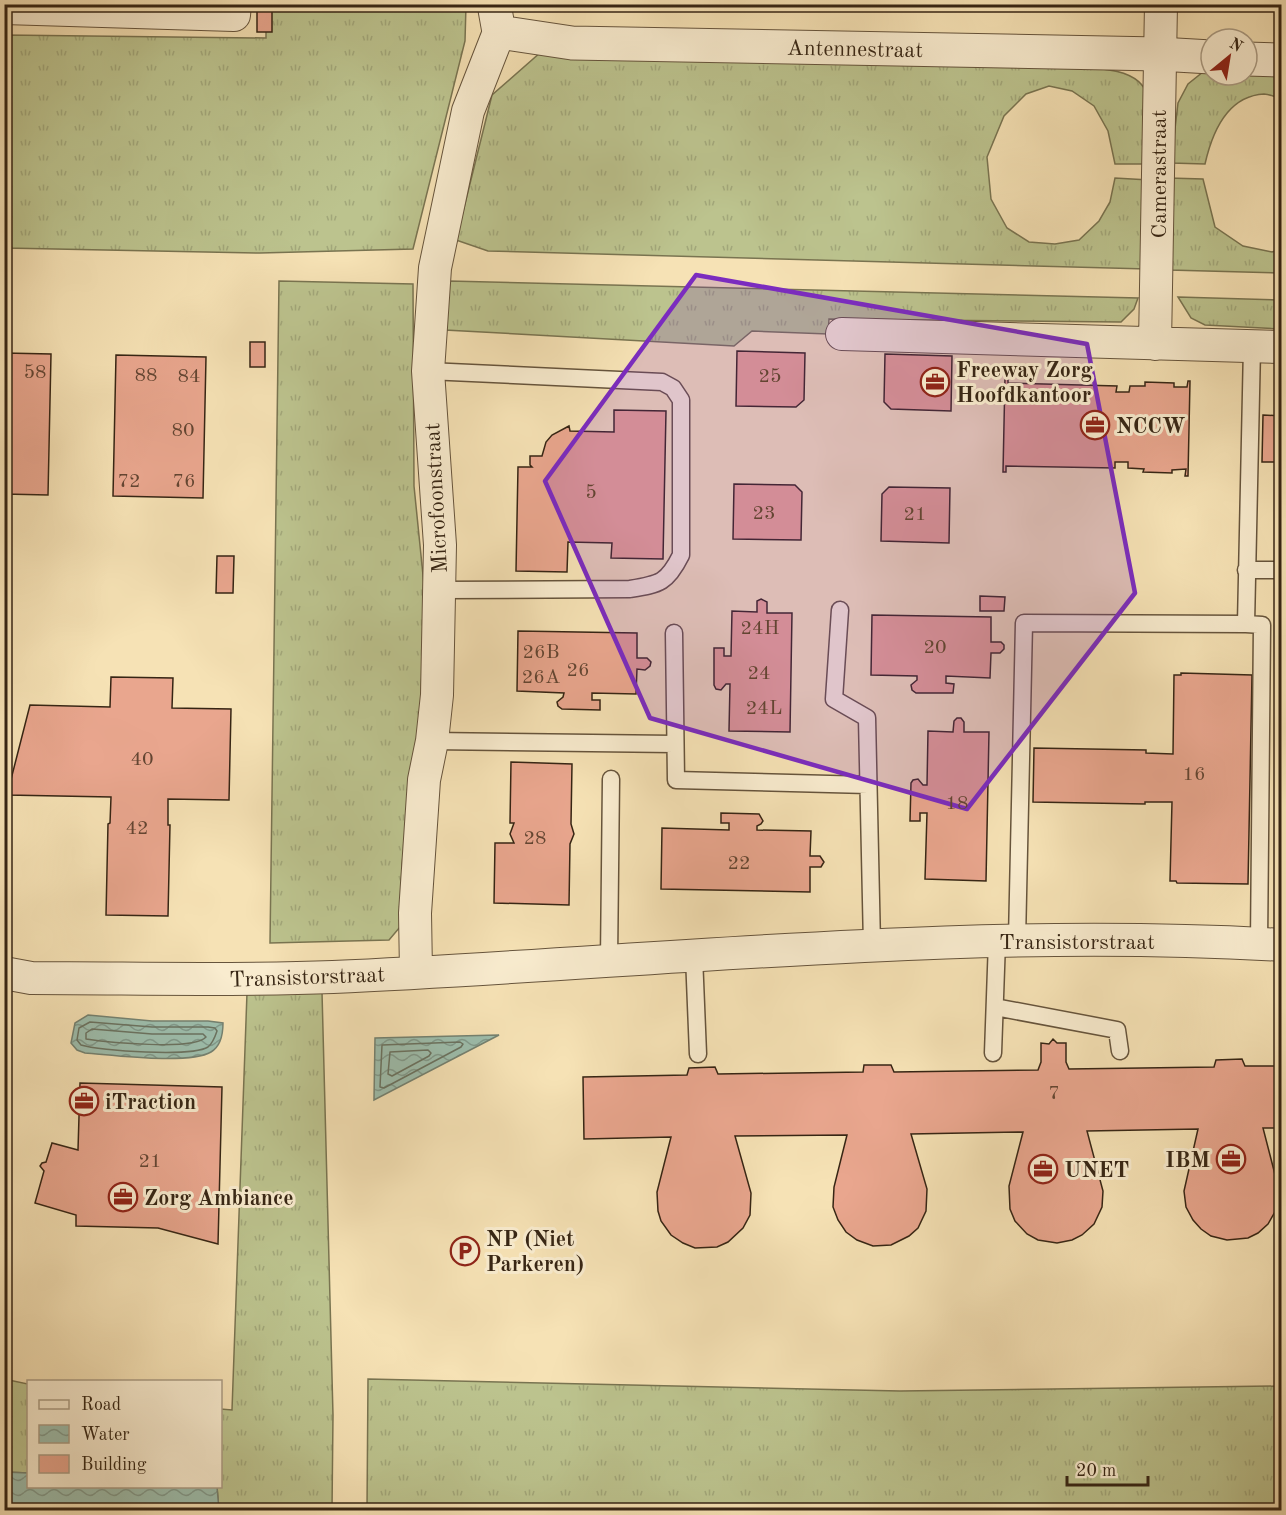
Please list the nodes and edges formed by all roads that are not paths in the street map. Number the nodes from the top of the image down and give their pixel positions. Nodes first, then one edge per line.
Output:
1 (235, 4) edge
2 (1161, 4) edge
3 (4, 8) edge
4 (496, 18) edge
5 (1159, 54) junction
6 (1199, 56) edge
7 (1259, 59) edge
8 (1281, 60) edge
9 (842, 334) dead end
10 (1155, 344) junction
11 (1267, 347) edge
12 (428, 371) junction
13 (1246, 570) junction
14 (1281, 570) edge
15 (439, 590) junction
16 (840, 610) dead end
17 (1246, 624) junction
18 (674, 633) dead end
19 (432, 741) junction
20 (674, 744) junction
21 (611, 779) dead end
22 (868, 785) junction
23 (1007, 941) junction
24 (1270, 944) edge
25 (872, 945) junction
26 (694, 956) junction
27 (609, 960) junction
28 (416, 972) junction
29 (4, 973) edge
30 (995, 1007) junction
31 (1120, 1051) dead end
32 (993, 1053) dead end
33 (698, 1054) dead end

1 - 3 street
2 - 5 street, Camerastraat
4 - 5 street, Antennestraat
4 - 12 street, Microfoonstraat
5 - 6 street, Antennestraat
5 - 10 street, Camerastraat
7 - 8 street
9 - 10 street
10 - 11 street
11 - 13 lane
12 - 15 street, Microfoonstraat
12 - 15 lane
13 - 14 lane
13 - 17 lane
15 - 19 street, Microfoonstraat
16 - 22 lane
17 - 23 lane
17 - 24 lane
18 - 20 lane
19 - 20 lane
19 - 28 street, Microfoonstraat
20 - 22 lane
21 - 27 lane
22 - 25 lane
23 - 24 street, Transistorstraat
23 - 25 street, Transistorstraat
23 - 30 lane
25 - 26 street, Transistorstraat
26 - 27 street, Transistorstraat
26 - 33 lane
27 - 28 street, Transistorstraat
28 - 29 street, Transistorstraat
30 - 31 lane
30 - 32 lane

